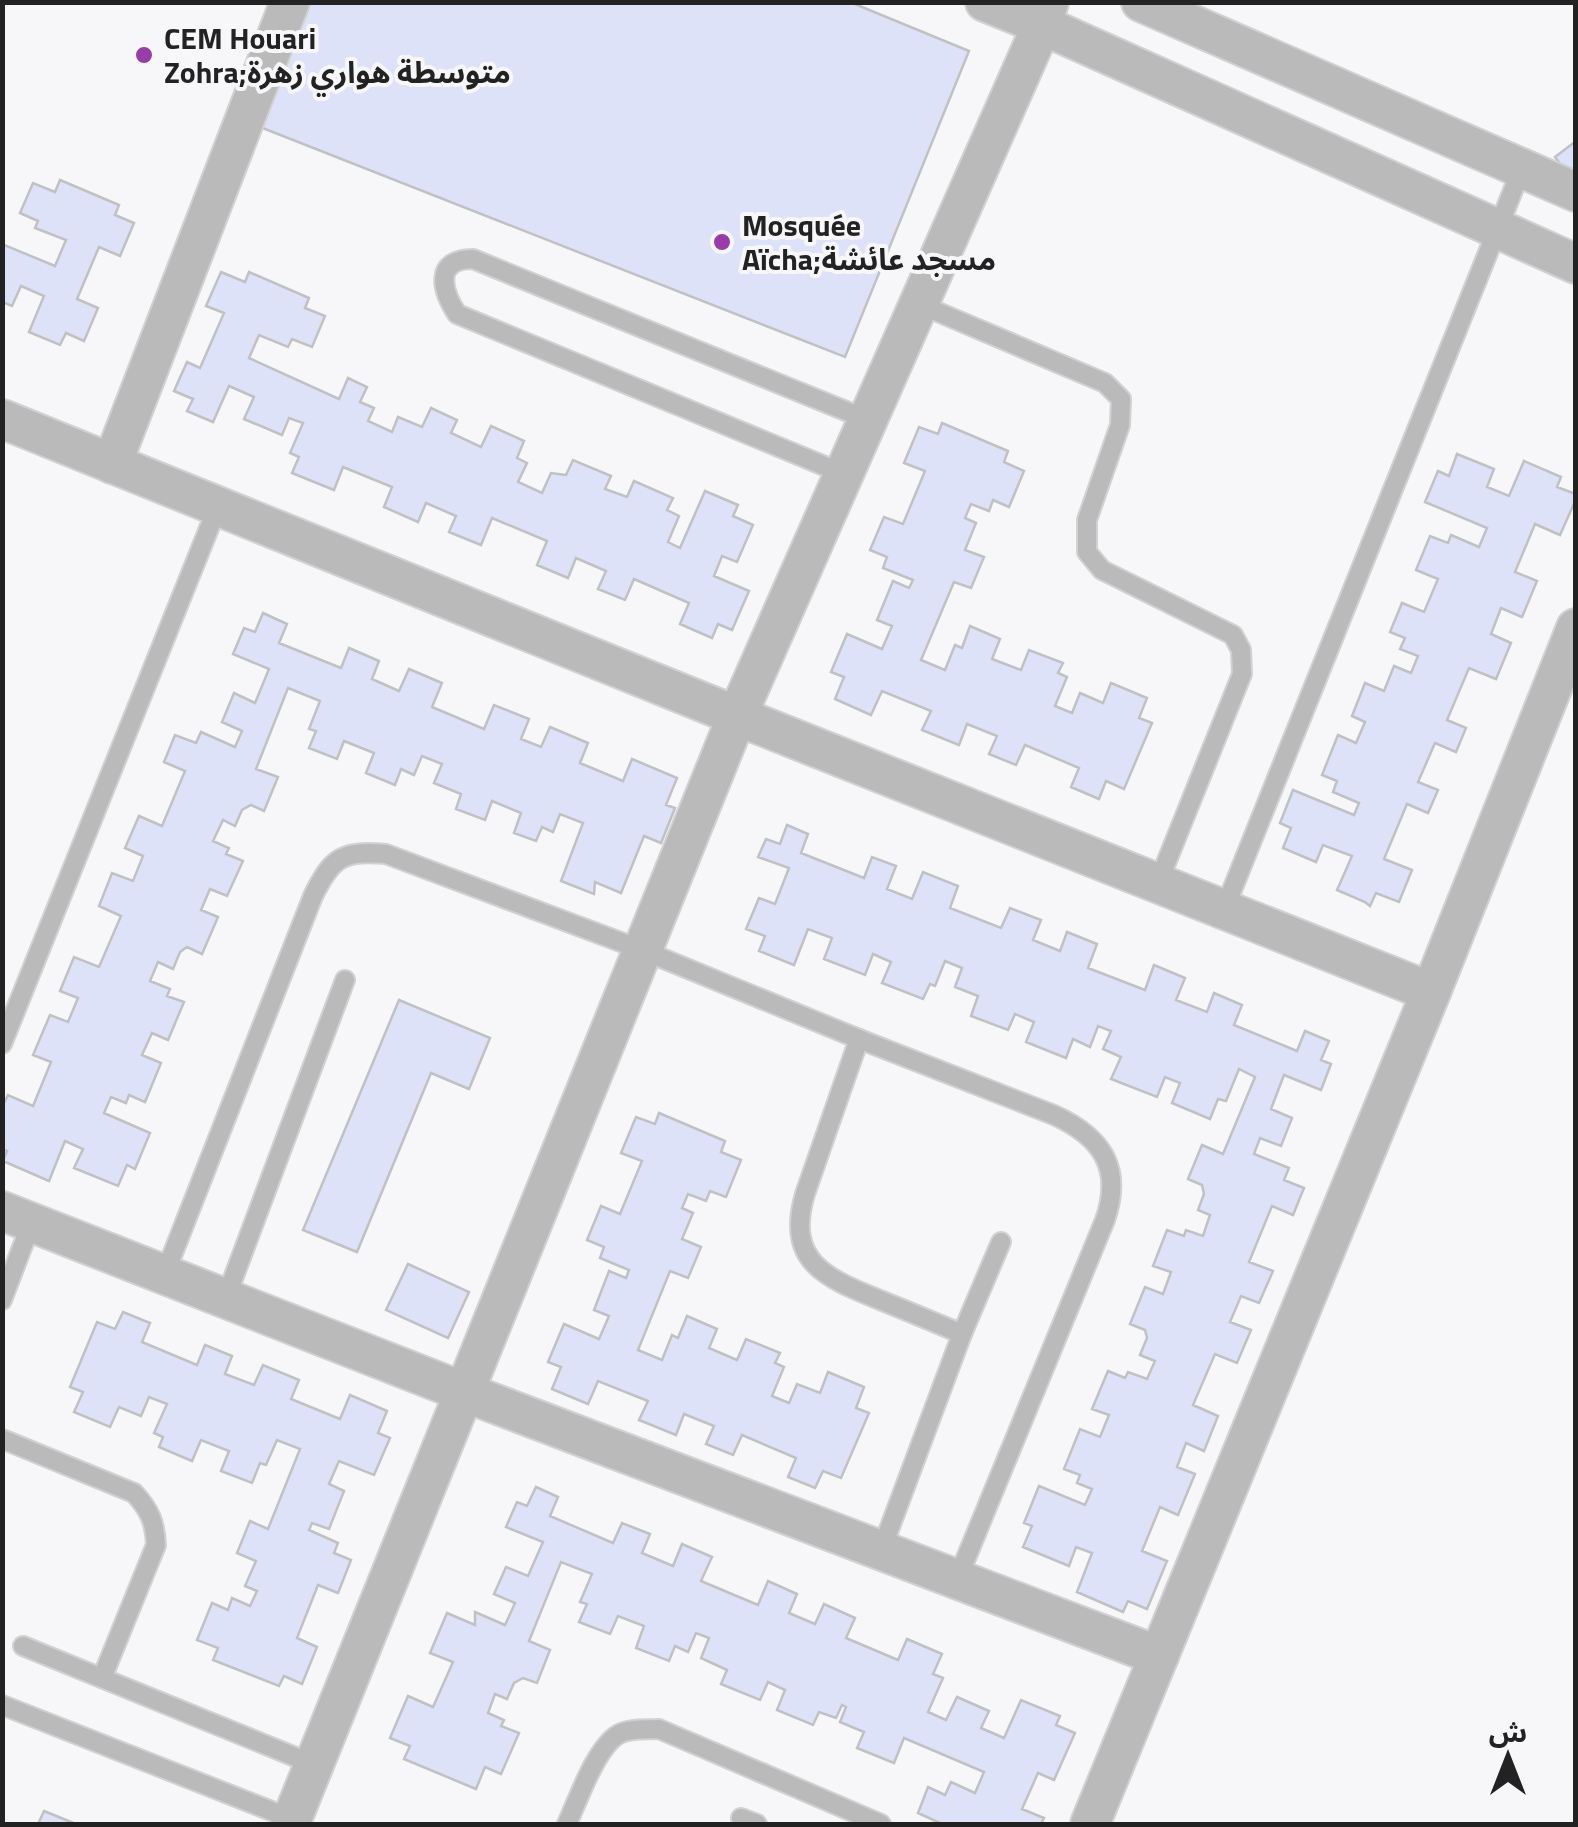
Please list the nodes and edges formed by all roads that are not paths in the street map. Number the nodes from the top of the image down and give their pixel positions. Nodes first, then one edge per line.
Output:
1 (290, 2) edge
2 (985, 2) edge
3 (1140, 2) edge
4 (1046, 14) edge
5 (1522, 168) junction
6 (1576, 192) edge
7 (1498, 228) junction
8 (1576, 264) edge
9 (919, 304) junction
10 (2, 419) edge
11 (868, 420) junction
12 (112, 464) junction
13 (844, 474) junction
14 (218, 506) junction
15 (1576, 628) edge
16 (736, 716) junction
17 (1158, 883) junction
18 (1224, 910) junction
19 (642, 950) junction
20 (346, 980) dead end
21 (1431, 992) junction
22 (860, 1040) junction
23 (2, 1044) edge
24 (17, 1218) edge
25 (1001, 1242) dead end
26 (164, 1276) junction
27 (2, 1300) edge
28 (225, 1300) junction
29 (962, 1334) junction
30 (464, 1392) junction
31 (2, 1439) edge
32 (881, 1551) junction
33 (957, 1580) junction
34 (23, 1646) dead end
35 (1159, 1656) junction
36 (102, 1678) junction
37 (2, 1705) edge
38 (316, 1765) junction
39 (296, 1823) edge
40 (566, 1824) edge
41 (880, 1824) edge
42 (1090, 1824) edge

1 - 12 street
2 - 4 street
3 - 5 street
4 - 7 street
4 - 9 street
5 - 6 street
5 - 7 lane
7 - 8 street
7 - 18 lane
9 - 11 street
9 - 17 lane
10 - 12 street
11 - 13 street
11 - 13 lane
12 - 14 street
13 - 16 street
14 - 16 street
14 - 23 lane
15 - 21 street
16 - 17 street
16 - 19 street
17 - 18 street
18 - 21 street
19 - 22 lane
19 - 26 lane
19 - 30 street
20 - 28 lane
21 - 35 street
22 - 29 lane
22 - 33 lane
24 - 26 street
24 - 27 lane
25 - 29 lane
26 - 28 street
28 - 30 street
29 - 32 lane
30 - 32 street
30 - 38 street
31 - 36 lane
32 - 33 street
33 - 35 street
34 - 36 lane
35 - 42 street
36 - 38 lane
37 - 39 lane
38 - 39 street
40 - 41 lane

